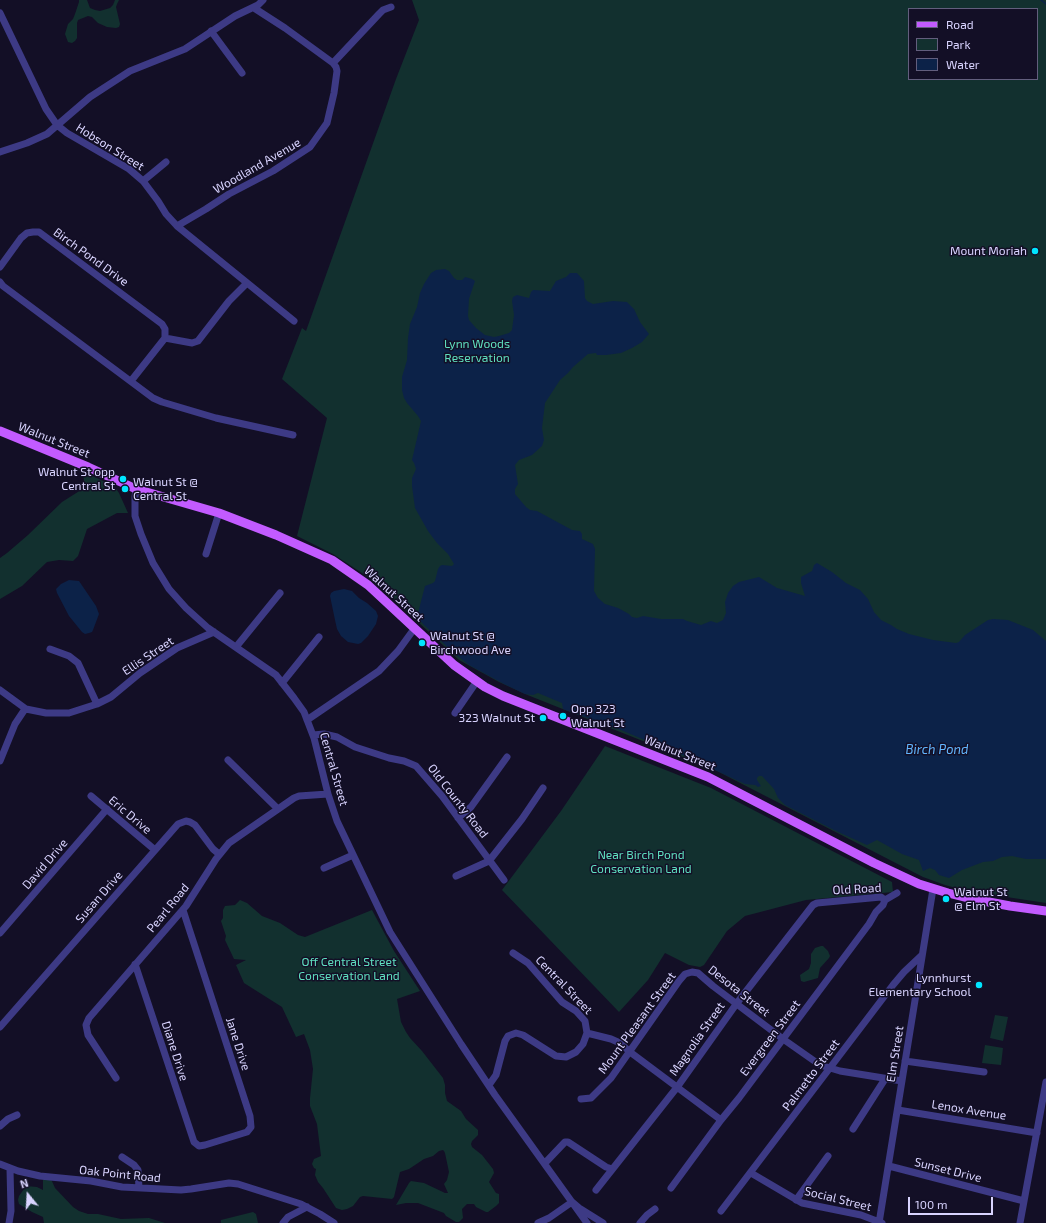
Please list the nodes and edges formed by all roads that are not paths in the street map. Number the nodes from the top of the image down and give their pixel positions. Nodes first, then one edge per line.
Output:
1 (263, 0) edge
2 (390, 7) dead end
3 (254, 8) junction
4 (0, 13) edge
5 (211, 31) junction
6 (333, 63) junction
7 (242, 73) dead end
8 (57, 125) junction
9 (0, 152) edge
10 (166, 162) dead end
11 (143, 181) junction
12 (177, 226) junction
13 (0, 267) edge
14 (0, 282) edge
15 (247, 283) junction
16 (294, 321) dead end
17 (165, 338) junction
18 (131, 382) junction
19 (0, 431) edge
20 (293, 435) dead end
21 (136, 489) junction
22 (219, 512) junction
23 (206, 554) dead end
24 (280, 593) dead end
25 (414, 629) junction
26 (214, 632) junction
27 (318, 637) dead end
28 (236, 647) junction
29 (50, 649) dead end
30 (282, 682) junction
31 (477, 682) junction
32 (0, 690) edge
33 (97, 704) junction
34 (25, 709) junction
35 (455, 713) dead end
36 (307, 720) junction
37 (313, 735) junction
38 (507, 757) dead end
39 (228, 760) dead end
40 (0, 761) edge
41 (543, 788) dead end
42 (328, 794) junction
43 (91, 796) dead end
44 (107, 809) junction
45 (278, 809) junction
46 (458, 818) junction
47 (155, 850) junction
48 (219, 854) junction
49 (353, 855) junction
50 (489, 861) junction
51 (324, 868) dead end
52 (456, 876) dead end
53 (504, 880) dead end
54 (933, 888) junction
55 (897, 893) dead end
56 (885, 900) junction
57 (817, 903) joint
58 (183, 910) junction
59 (1046, 911) edge
60 (0, 933) edge
61 (512, 953) dead end
62 (922, 955) junction
63 (136, 964) junction
64 (692, 972) joint
65 (737, 1003) junction
66 (0, 1027) edge
67 (587, 1033) junction
68 (783, 1039) junction
69 (630, 1052) junction
70 (905, 1061) junction
71 (830, 1068) junction
72 (984, 1072) dead end
73 (116, 1078) dead end
74 (885, 1079) junction
75 (902, 1081) junction
76 (1046, 1082) edge
77 (489, 1085) junction
78 (677, 1087) junction
79 (581, 1099) dead end
80 (898, 1110) junction
81 (17, 1115) dead end
82 (720, 1120) junction
83 (0, 1126) edge
84 (853, 1129) dead end
85 (1037, 1133) junction
86 (195, 1144) joint
87 (828, 1156) dead end
88 (122, 1157) dead end
89 (545, 1163) junction
90 (0, 1164) edge
91 (889, 1166) junction
92 (612, 1168) junction
93 (10, 1169) junction
94 (751, 1172) junction
95 (140, 1188) junction
96 (671, 1188) dead end
97 (596, 1190) dead end
98 (796, 1200) junction
99 (1024, 1200) junction
100 (572, 1202) junction
101 (307, 1207) junction
102 (655, 1209) dead end
103 (721, 1211) dead end
104 (10, 1223) edge
105 (283, 1223) edge
106 (334, 1223) edge
107 (538, 1223) edge
108 (587, 1223) edge
109 (603, 1223) edge
110 (640, 1223) edge
111 (880, 1223) edge
112 (1020, 1223) edge

1 - 3 street
2 - 6 street
3 - 5 street
3 - 6 street
4 - 8 street, Hobson Street
5 - 7 street
5 - 8 street
6 - 12 street, Woodland Avenue
8 - 9 street
8 - 11 street, Hobson Street
10 - 11 street
11 - 12 street, Hobson Street
12 - 15 street, Hobson Street
13 - 17 street, Birch Pond Drive
14 - 18 street
15 - 16 street, Hobson Street
15 - 17 street
17 - 18 street
18 - 20 street
19 - 21 main road, Walnut Street
21 - 22 main road, Walnut Street
21 - 26 street, Central Street
22 - 23 street
22 - 25 main road, Walnut Street
24 - 28 street
25 - 31 main road, Walnut Street
25 - 36 street
26 - 28 street, Central Street
26 - 33 street, Ellis Street
27 - 30 street
28 - 30 street, Central Street
29 - 33 street
30 - 36 street, Central Street
31 - 35 street
31 - 54 main road, Walnut Street
32 - 34 street
33 - 34 street, Ellis Street
34 - 40 street
36 - 37 street, Central Street
37 - 42 street, Central Street
37 - 46 street, Old County Road
38 - 46 street
39 - 45 street
41 - 50 street
42 - 45 street, Pearl Road
42 - 49 street, Central Street
43 - 44 street, Eric Drive
44 - 47 street, Eric Drive
44 - 60 street, David Drive
45 - 48 street, Pearl Road
46 - 50 street, Old County Road
47 - 48 street, Susan Drive
47 - 66 street, Susan Drive
48 - 58 street, Pearl Road
49 - 51 street
49 - 77 street, Central Street
50 - 52 street
50 - 53 street, Old County Road
54 - 59 main road, Walnut Street
54 - 62 street, Elm Street
55 - 56 street, Old Road
56 - 57 street, Old Road
56 - 68 street, Evergreen Street
57 - 65 street, Magnolia Street
58 - 63 street, Pearl Road
58 - 86 street, Jane Drive
61 - 67 street, Central Street
62 - 70 street, Elm Street
62 - 71 street, Palmetto Street
63 - 73 street, Pearl Road
63 - 86 street, Diane Drive
64 - 65 street, Desota Street
64 - 69 street, Mount Pleasant Street
65 - 68 street, Desota Street
65 - 78 street, Magnolia Street
67 - 69 street
67 - 77 street, Central Street
68 - 71 street, Desota Street
68 - 82 street, Evergreen Street
69 - 78 street
69 - 79 street, Mount Pleasant Street
70 - 72 street
70 - 75 street, Elm Street
71 - 74 street, Desota Street
71 - 94 street, Palmetto Street
74 - 75 street, Desota Street
74 - 84 street
75 - 80 street, Elm Street
76 - 85 street
77 - 89 street, Central Street
78 - 82 street
78 - 92 street, Magnolia Street
80 - 85 street, Lenox Avenue
80 - 91 street, Elm Street
81 - 83 street
82 - 96 street, Evergreen Street
85 - 99 street
87 - 98 street
88 - 95 street
89 - 92 street
89 - 100 street, Central Street
90 - 93 street, Oak Point Road
91 - 99 street, Sunset Drive
91 - 111 street, Elm Street
92 - 97 street, Magnolia Street
93 - 95 street, Oak Point Road
93 - 104 street
94 - 98 street, Social Street
94 - 103 street, Palmetto Street
95 - 101 street, Oak Point Road
98 - 111 street, Social Street
99 - 112 street
100 - 107 street
100 - 108 street, Central Street
100 - 109 street
101 - 105 street
101 - 106 street, Oak Point Road
102 - 110 street

